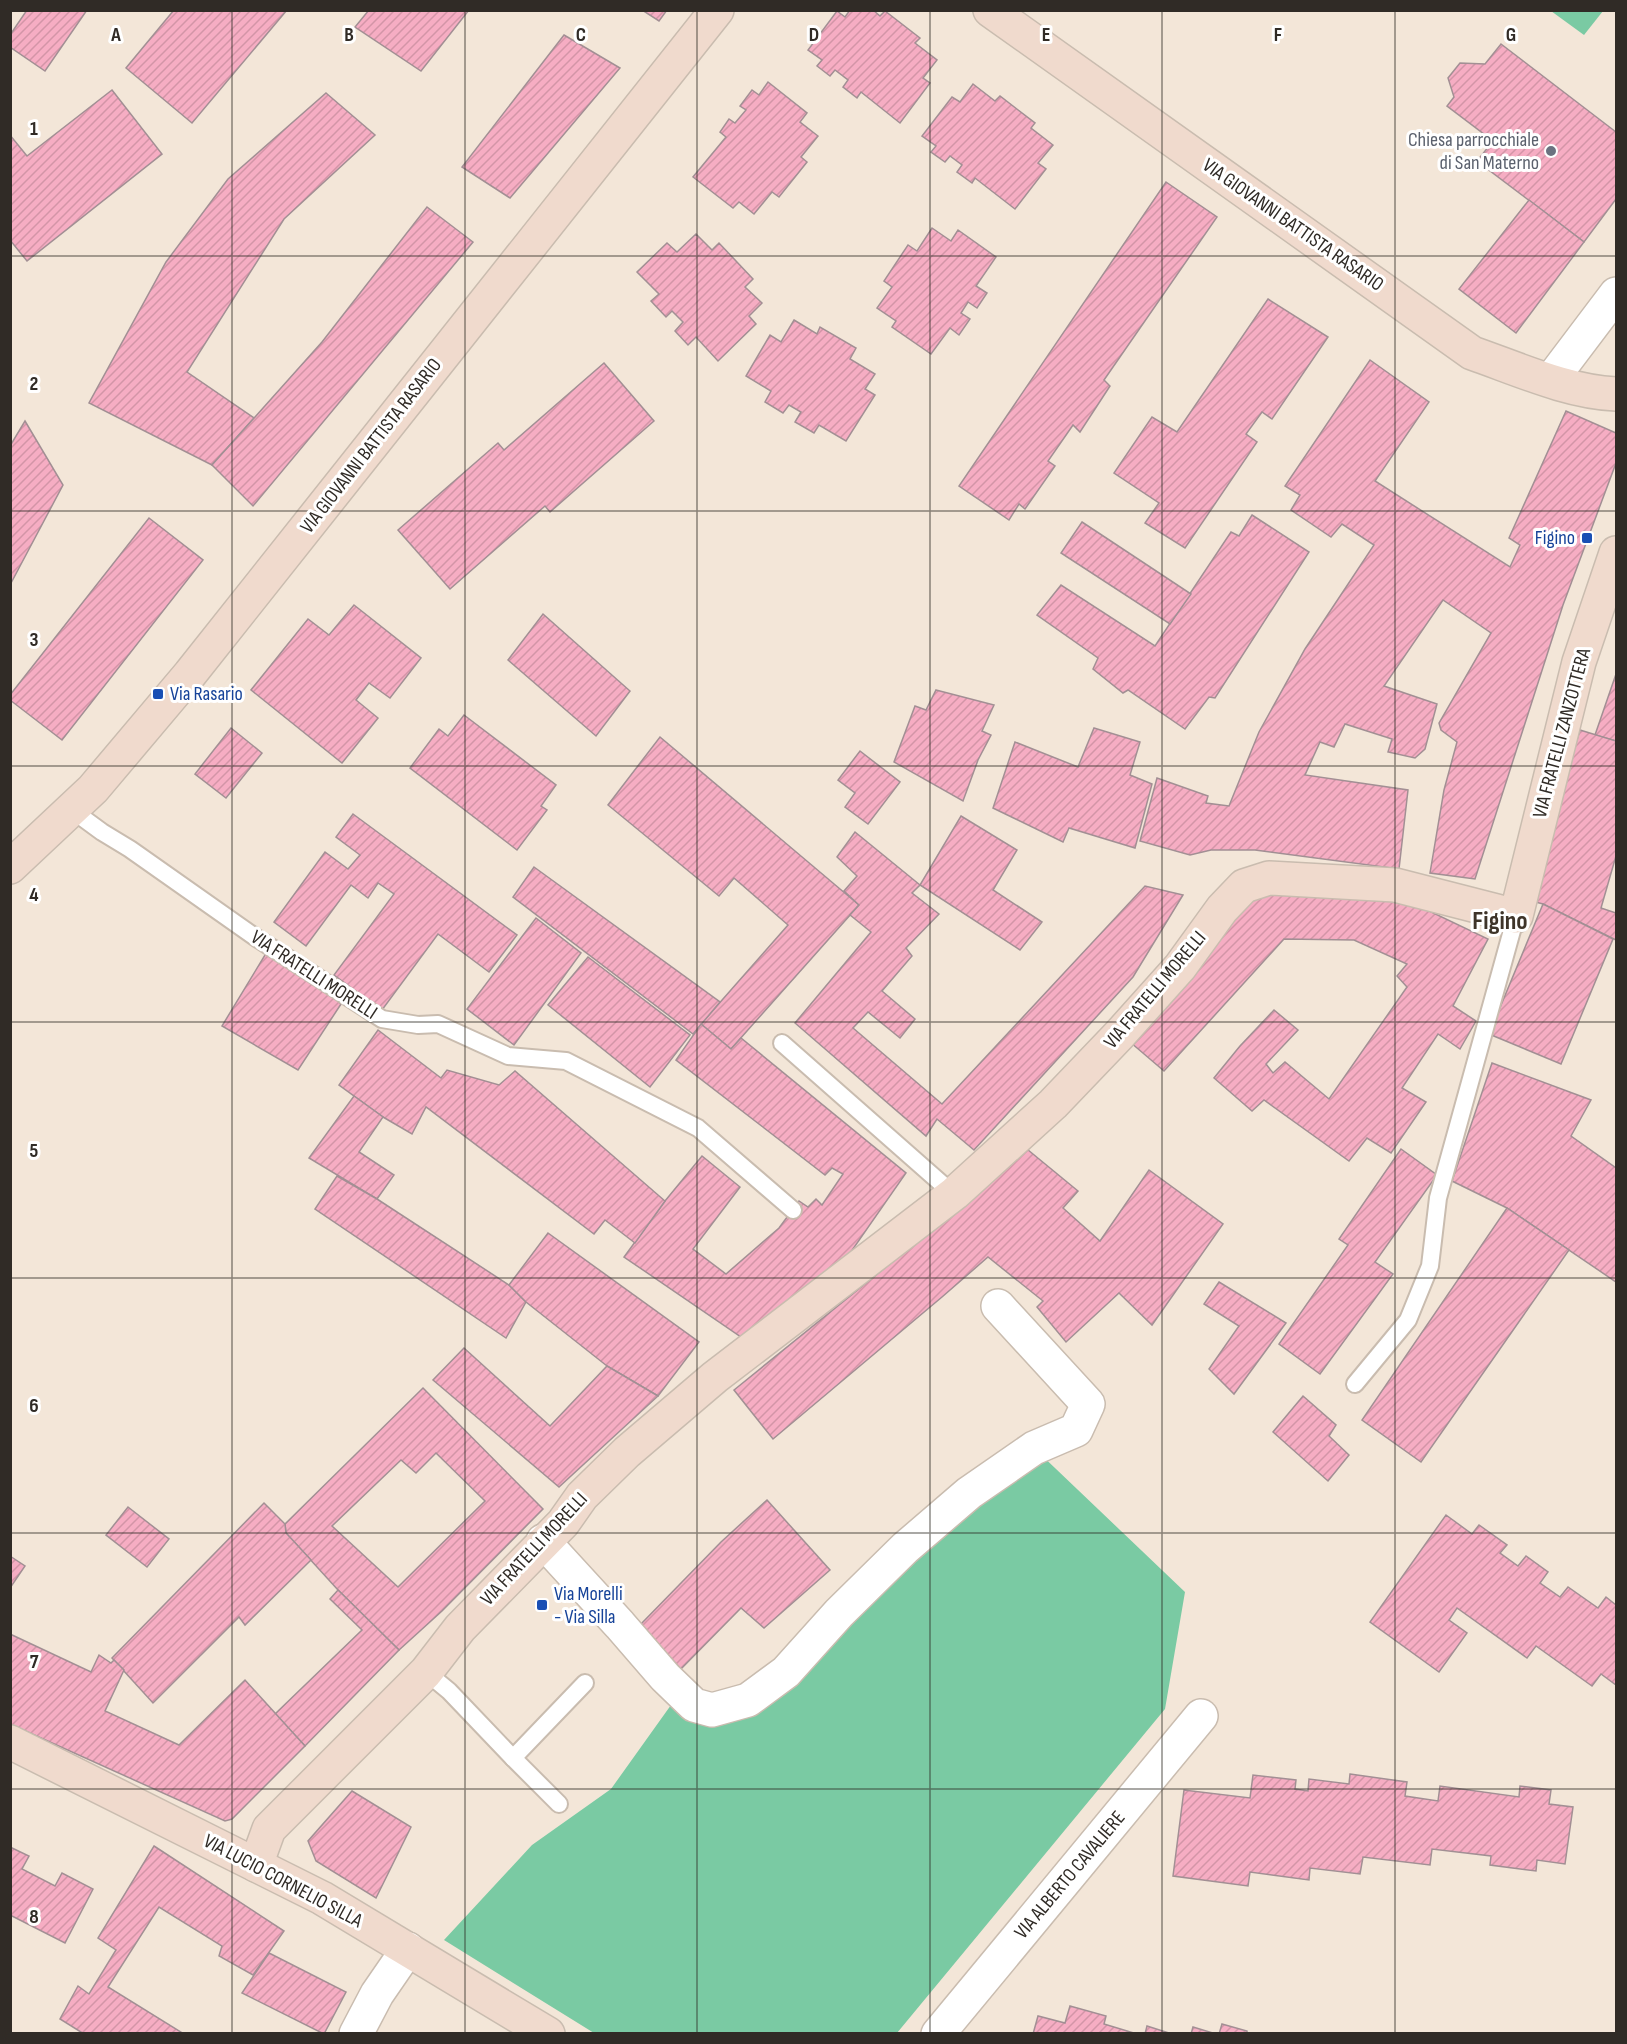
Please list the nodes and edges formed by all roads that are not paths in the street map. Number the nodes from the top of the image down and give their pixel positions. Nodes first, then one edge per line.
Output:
1 (717, 10) edge
2 (990, 10) edge
3 (1617, 294) edge
4 (1551, 380) junction
5 (1617, 394) edge
6 (1617, 553) edge
7 (72, 810) junction
8 (10, 867) edge
9 (1516, 916) junction
10 (782, 1043) dead end
11 (955, 1193) junction
12 (793, 1210) dead end
13 (998, 1306) dead end
14 (1355, 1384) dead end
15 (543, 1541) junction
16 (426, 1672) junction
17 (585, 1683) dead end
18 (1201, 1716) dead end
19 (10, 1742) edge
20 (513, 1758) junction
21 (560, 1804) dead end
22 (256, 1865) junction
23 (408, 1949) junction
24 (356, 2034) edge
25 (548, 2034) edge
26 (938, 2034) edge

1 - 7 street, VIA GIOVANNI BATTISTA RASARIO
2 - 4 street, VIA GIOVANNI BATTISTA RASARIO
3 - 4 street
4 - 5 street, VIA GIOVANNI BATTISTA RASARIO
6 - 9 street, VIA FRATELLI ZANZOTTERA
7 - 8 street, VIA GIOVANNI BATTISTA RASARIO
7 - 12 lane, VIA FRATELLI MORELLI
9 - 11 street, VIA FRATELLI MORELLI
9 - 14 lane
10 - 11 lane
11 - 15 street, VIA FRATELLI MORELLI
13 - 15 street
15 - 16 street, VIA FRATELLI MORELLI
16 - 20 lane
16 - 22 street, VIA FRATELLI MORELLI
17 - 20 lane
18 - 26 street, VIA ALBERTO CAVALIERE
19 - 22 street, VIA LUCIO CORNELIO SILLA
20 - 21 lane
22 - 23 street, VIA LUCIO CORNELIO SILLA
23 - 24 street
23 - 25 street, VIA LUCIO CORNELIO SILLA

